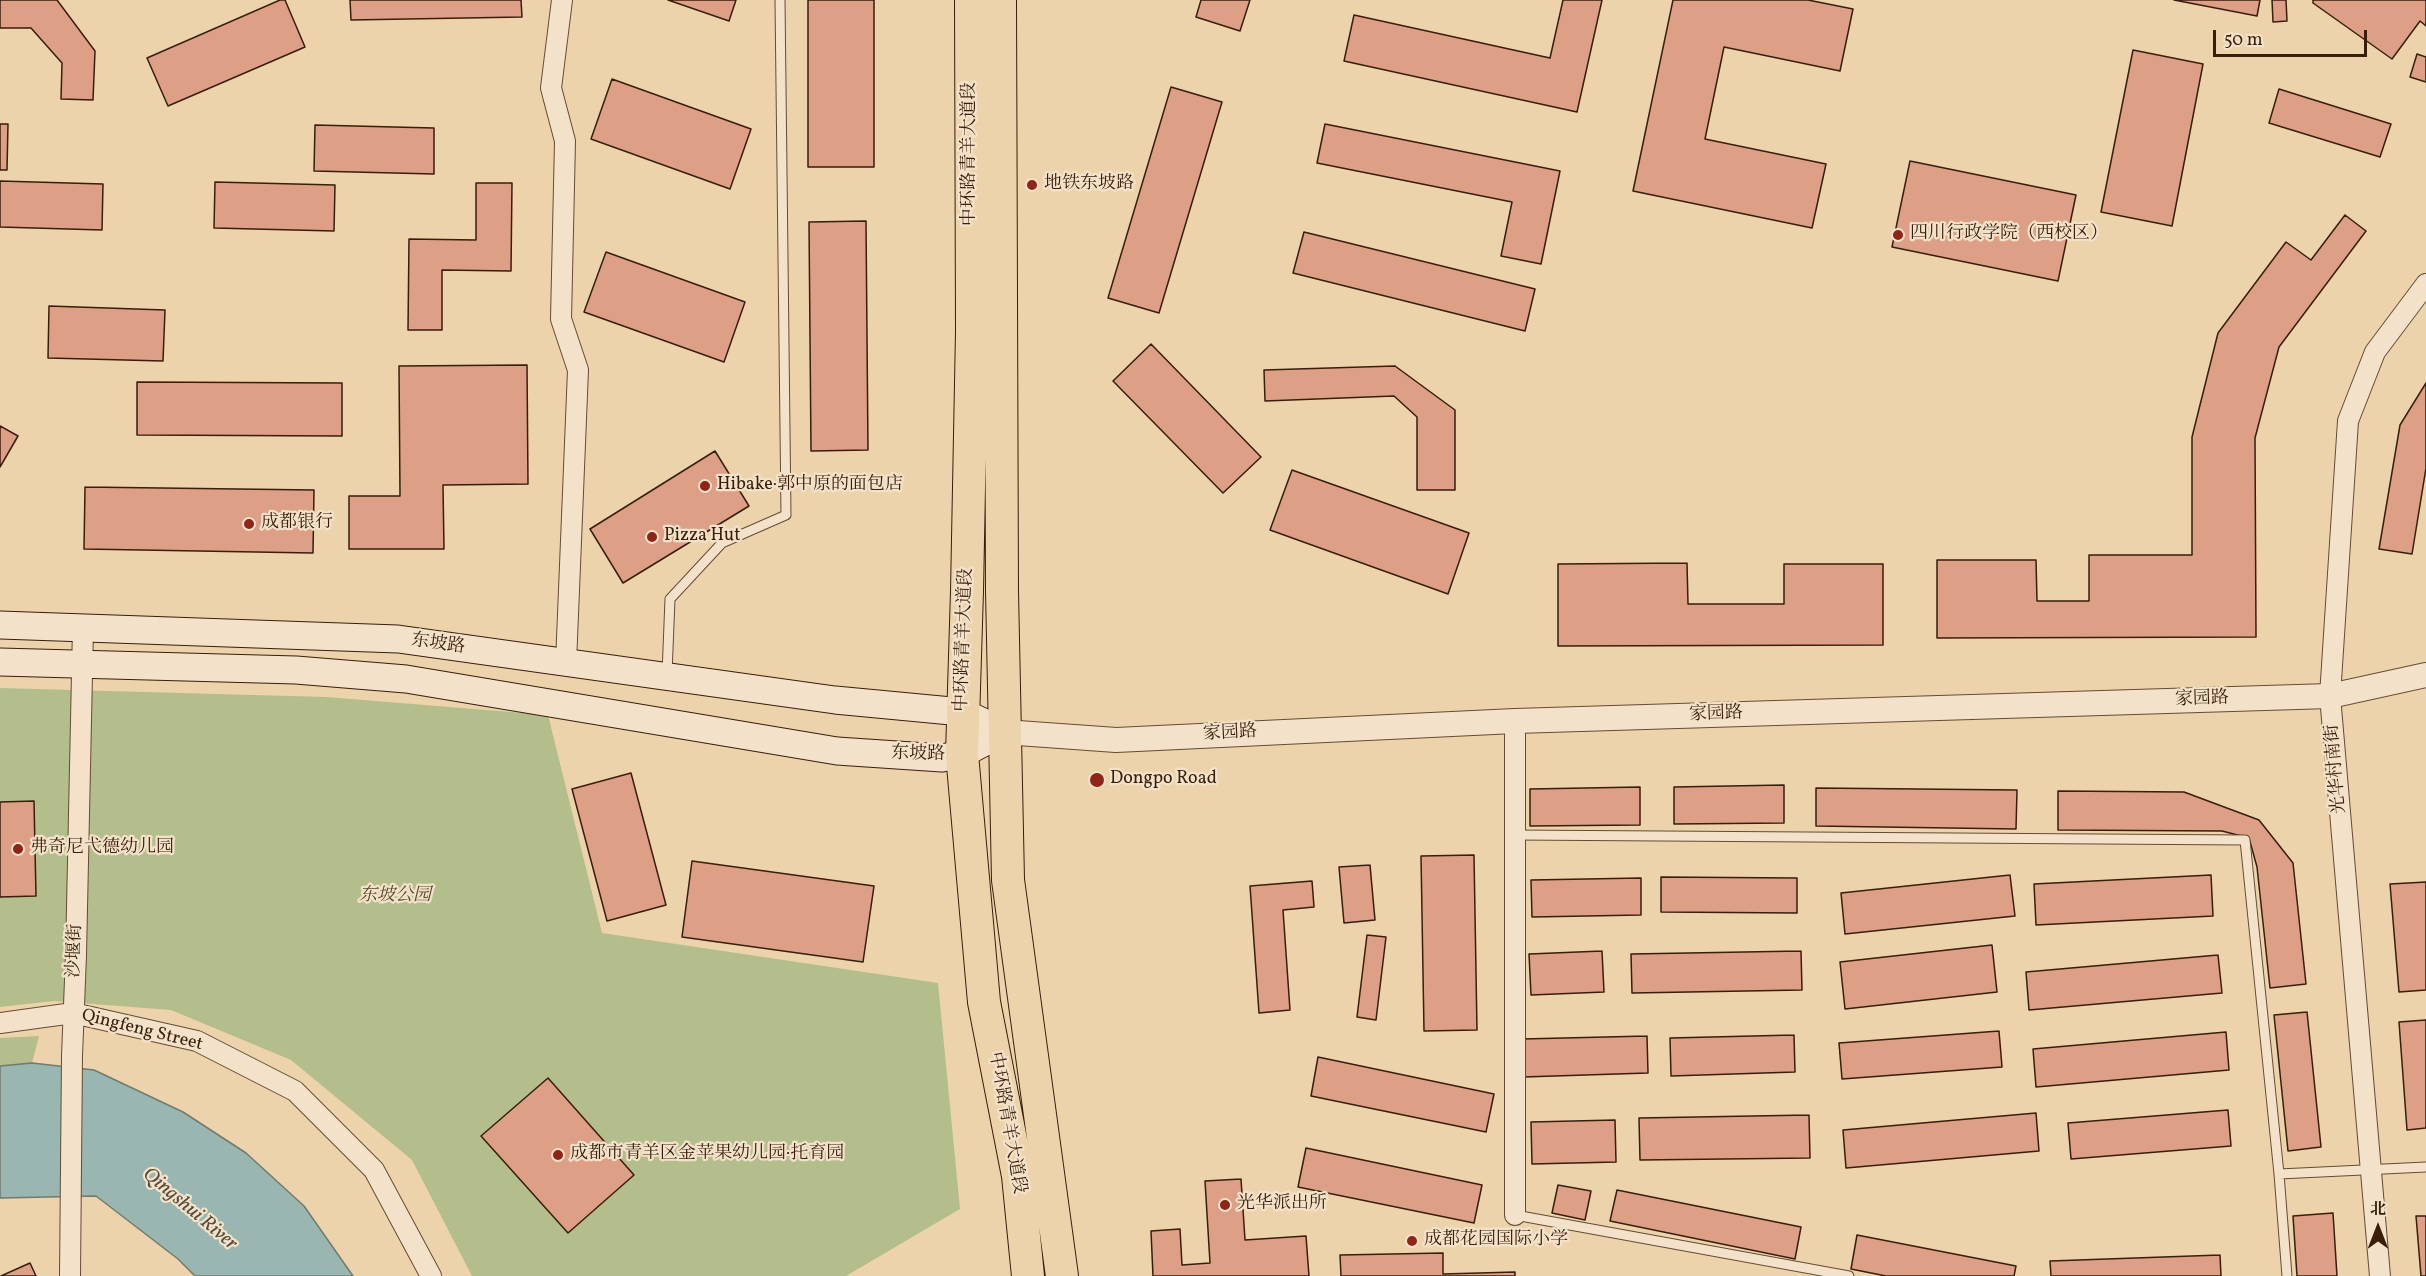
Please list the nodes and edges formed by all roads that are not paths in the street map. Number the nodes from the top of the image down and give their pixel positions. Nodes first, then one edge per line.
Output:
1 (562, 0) edge
2 (780, 0) edge
3 (971, 0) edge
4 (1000, 0) edge
5 (2426, 284) edge
6 (0, 625) edge
7 (82, 627) junction
8 (0, 662) edge
9 (566, 663) junction
10 (82, 664) junction
11 (2426, 675) edge
12 (667, 676) junction
13 (2330, 696) junction
14 (962, 712) junction
15 (1515, 721) junction
16 (1004, 732) junction
17 (962, 754) junction
18 (1515, 835) junction
19 (73, 1013) junction
20 (0, 1023) edge
21 (2426, 1167) edge
22 (2373, 1171) junction
23 (2279, 1174) junction
24 (1515, 1215) joint
25 (70, 1276) edge
26 (431, 1276) edge
27 (1028, 1276) edge
28 (1062, 1276) edge
29 (1849, 1276) edge
30 (2287, 1276) edge
31 (2380, 1276) edge

1 - 9 street
2 - 12 lane
3 - 14 main road, 中环路青羊大道段
4 - 16 main road, 中环路青羊大道段
5 - 13 street, 光华村南街
6 - 7 main road, 东坡路
7 - 9 main road, 东坡路
7 - 10 street, 沙堰街
8 - 10 main road, 东坡路
9 - 12 main road, 东坡路
10 - 17 main road, 东坡路
10 - 19 street, 沙堰街
11 - 13 street, 家园路
12 - 14 main road, 东坡路
13 - 15 street, 家园路
13 - 22 street, 光华村南街
14 - 16 main road, 东坡路
14 - 17 main road, 中环路青羊大道段
15 - 16 street, 家园路
15 - 18 street
16 - 17 main road, 东坡路
16 - 28 main road, 中环路青羊大道段
17 - 27 main road, 中环路青羊大道段
18 - 23 lane
18 - 24 street
19 - 20 street, Qingfeng Street
19 - 25 street, 沙堰街
19 - 26 street, Qingfeng Street
21 - 22 lane
22 - 23 lane
22 - 31 street, 光华村南街
23 - 30 lane
24 - 29 lane

